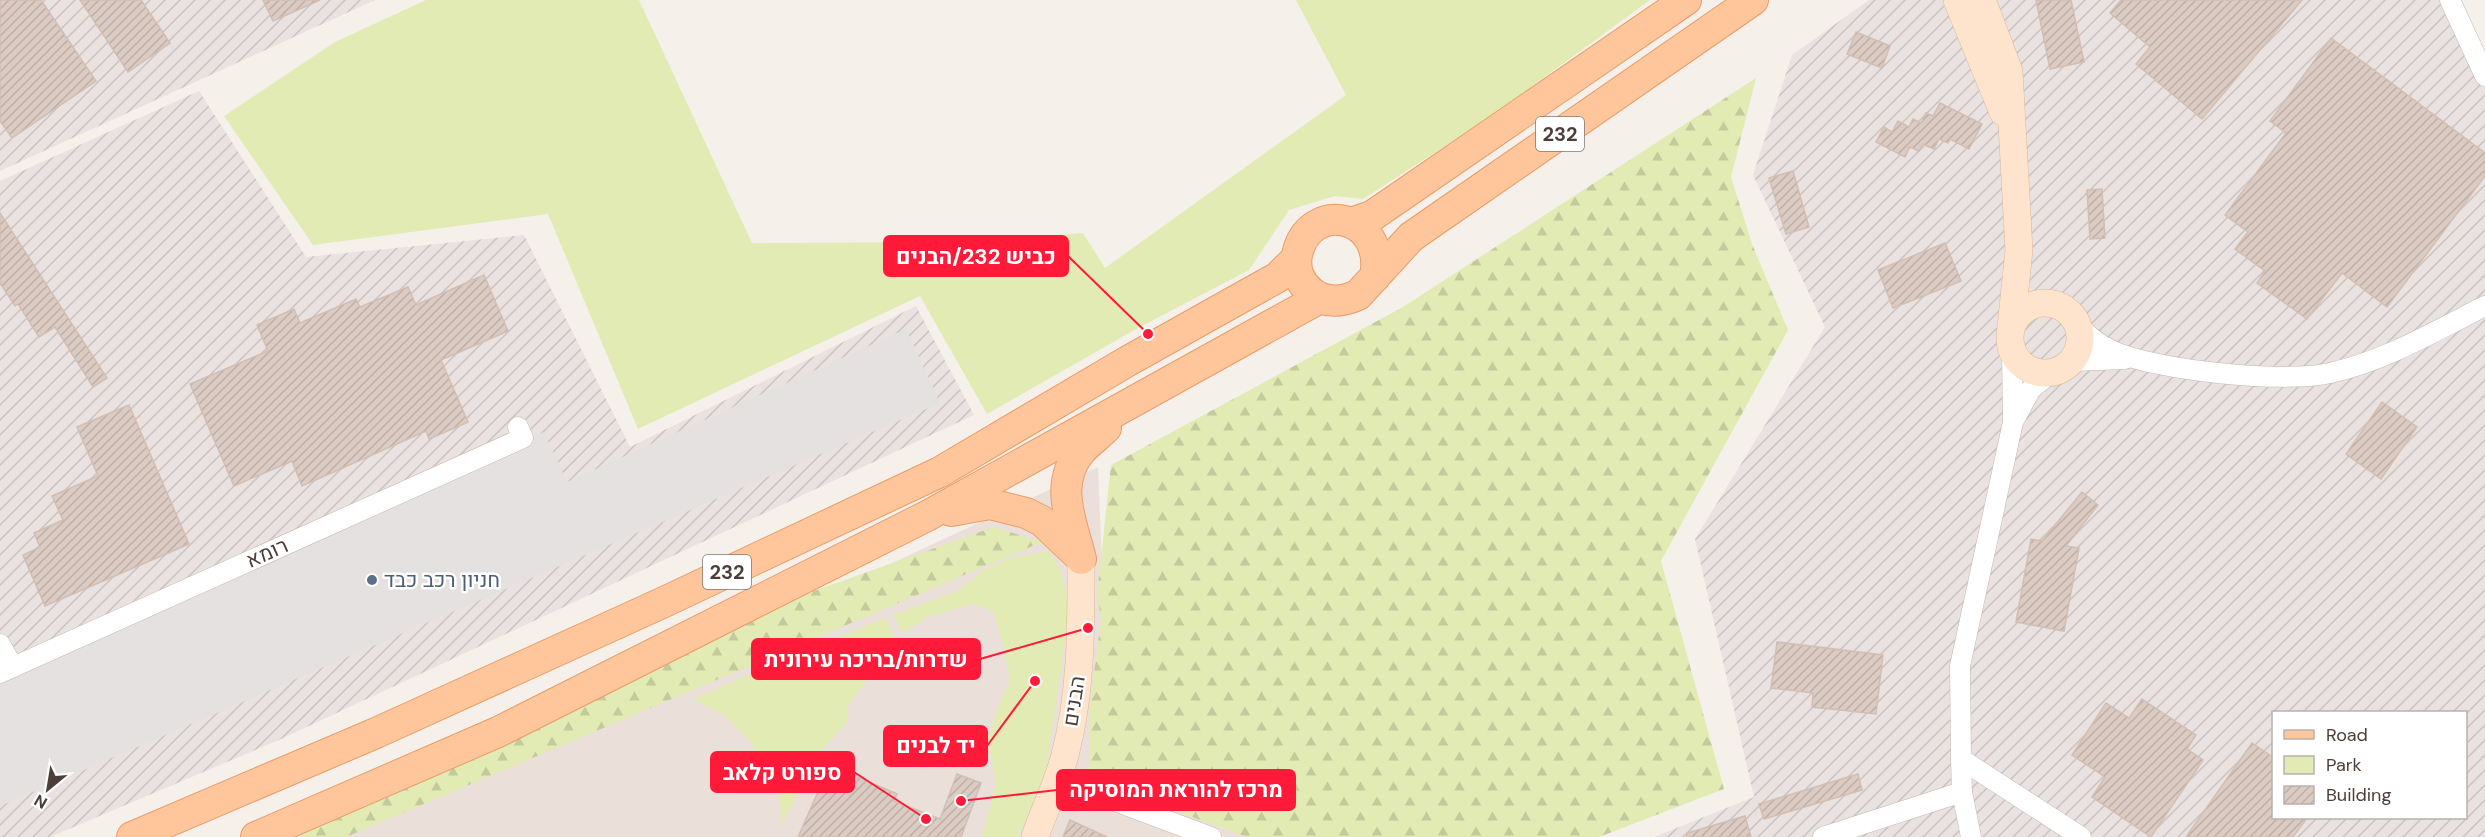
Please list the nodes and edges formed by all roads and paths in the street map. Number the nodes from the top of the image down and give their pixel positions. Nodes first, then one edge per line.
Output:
1 (1686, 0) edge
2 (1753, 0) edge
3 (1957, 0) edge
4 (1982, 0) edge
5 (2450, 0) edge
6 (2485, 76) edge
7 (2014, 142) junction
8 (1351, 223) junction
9 (2019, 250) junction
10 (1296, 259) junction
11 (1375, 277) junction
12 (1320, 298) junction
13 (2055, 304) junction
14 (2485, 306) edge
15 (2077, 323) junction
16 (2011, 339) junction
17 (2133, 358) junction
18 (2061, 367) junction
19 (1134, 402) junction
20 (2013, 422) junction
21 (518, 427) dead end
22 (927, 516) junction
23 (1081, 559) junction
24 (0, 644) edge
25 (7, 670) edge
26 (1961, 759) junction
27 (1056, 779) junction
28 (1962, 792) junction
29 (1204, 835) edge
30 (132, 837) edge
31 (256, 837) edge
32 (1035, 837) edge
33 (1823, 837) edge
34 (1971, 837) edge
35 (2081, 837) edge

1 - 8 main road, 232
2 - 11 main road, 232
3 - 7 street
4 - 7 street
5 - 6 street
7 - 9 street
8 - 10 main road
8 - 11 main road
9 - 13 street
9 - 16 street
10 - 12 main road
10 - 30 main road, 232
11 - 12 main road
12 - 19 main road, 232
13 - 15 street
13 - 16 street
14 - 17 street
15 - 17 street
15 - 18 street
16 - 18 street
16 - 20 street
17 - 18 street
18 - 20 street
19 - 22 main road, 232
19 - 23 main road
20 - 26 street
21 - 25 street, רומא
22 - 23 main road
22 - 31 main road, 232
23 - 27 street, הבנים
24 - 25 street
26 - 28 street
26 - 35 street
27 - 29 street
27 - 32 street, הבנים
28 - 33 street
28 - 34 street

